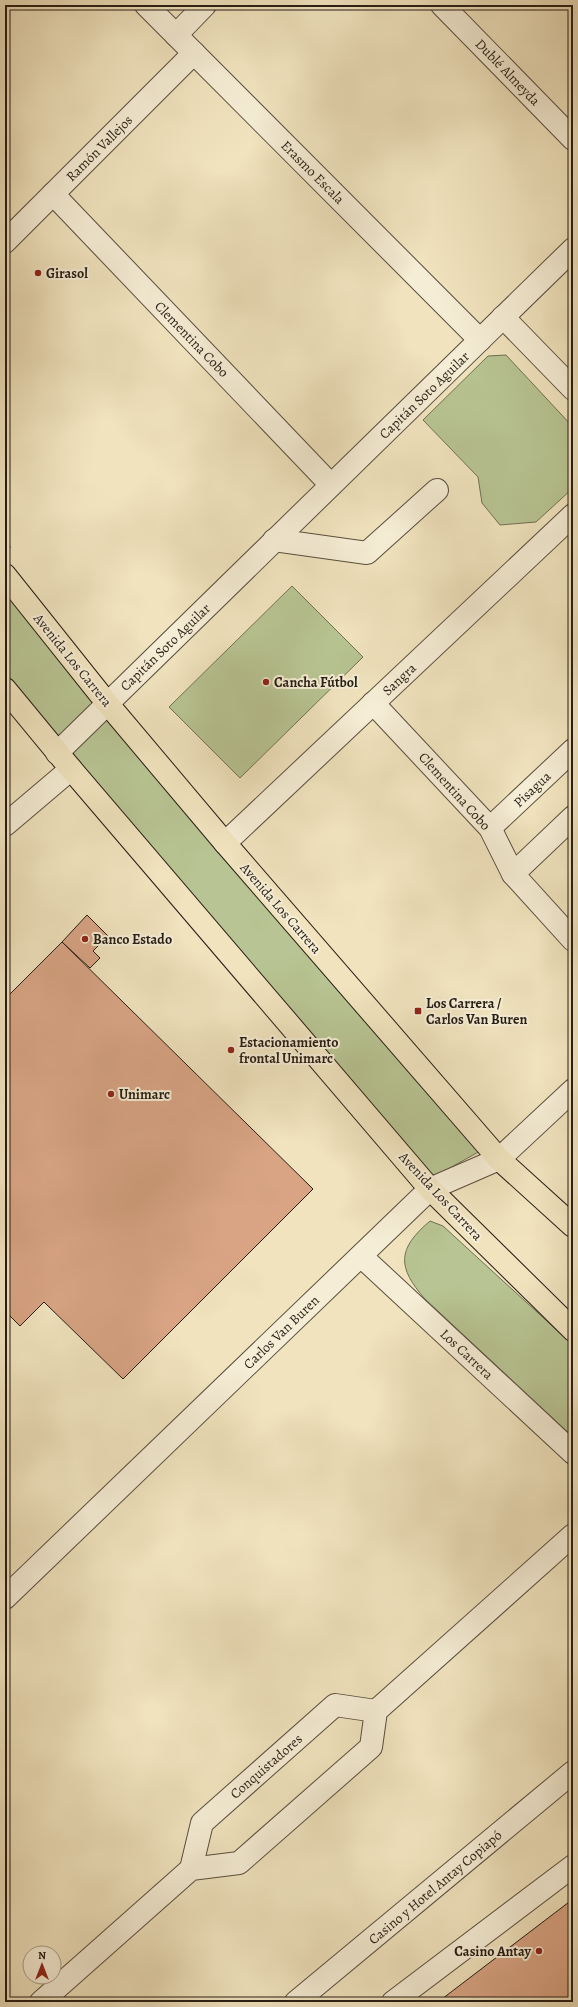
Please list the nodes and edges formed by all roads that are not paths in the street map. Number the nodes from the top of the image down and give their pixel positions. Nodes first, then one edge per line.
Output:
1 (146, 5) edge
2 (206, 5) edge
3 (442, 5) edge
4 (176, 35) junction
5 (194, 53) junction
6 (573, 138) edge
7 (53, 194) junction
8 (5, 242) edge
9 (573, 249) edge
10 (503, 317) junction
11 (480, 340) junction
12 (573, 389) edge
13 (331, 485) junction
14 (437, 490) dead end
15 (573, 515) edge
16 (274, 540) junction
17 (5, 575) edge
18 (5, 689) edge
19 (107, 703) junction
20 (373, 703) junction
21 (573, 750) edge
22 (64, 761) junction
23 (573, 817) edge
24 (5, 825) edge
25 (490, 828) junction
26 (225, 843) junction
27 (512, 874) junction
28 (573, 940) edge
29 (573, 1090) edge
30 (499, 1159) junction
31 (430, 1189) junction
32 (573, 1226) edge
33 (361, 1256) junction
34 (573, 1330) edge
35 (573, 1453) edge
36 (573, 1535) edge
37 (5, 1598) edge
38 (376, 1711) junction
39 (573, 1772) edge
40 (573, 1866) edge
41 (190, 1869) junction
42 (40, 2002) edge
43 (296, 2002) edge
44 (393, 2002) edge

1 - 4 street, Erasmo Escala
2 - 4 street
3 - 6 street, Dublé Almeyda
4 - 5 street, Erasmo Escala
5 - 7 street, Ramón Vallejos
5 - 11 street, Erasmo Escala
7 - 8 street, Ramón Vallejos
7 - 13 street, Clementina Cobo
9 - 10 street, Capitán Soto Aguilar
10 - 11 street, Capitán Soto Aguilar
10 - 12 street
11 - 13 street, Capitán Soto Aguilar
13 - 16 street, Capitán Soto Aguilar
14 - 16 street
15 - 20 street, Sangra
16 - 19 street, Capitán Soto Aguilar
17 - 19 main road, Avenida Los Carrera
18 - 22 main road, Avenida Los Carrera
19 - 22 street, Capitán Soto Aguilar
19 - 26 main road, Avenida Los Carrera
20 - 25 street, Clementina Cobo
20 - 26 street, Sangra
21 - 25 street, Pisagua
22 - 24 street, Capitán Soto Aguilar
22 - 31 main road, Avenida Los Carrera
23 - 27 street
25 - 27 street, Clementina Cobo
26 - 30 main road, Avenida Los Carrera
27 - 28 street, Clementina Cobo
29 - 30 street, Carlos Van Buren
30 - 31 street, Carlos Van Buren
30 - 32 main road, Avenida Los Carrera
31 - 33 street, Carlos Van Buren
31 - 34 main road, Avenida Los Carrera
33 - 35 street, Los Carrera
33 - 37 street, Carlos Van Buren
36 - 38 street
38 - 41 street
38 - 41 street, Conquistadores
39 - 43 street, Casino y Hotel Antay Copiapó
40 - 44 street
41 - 42 street

